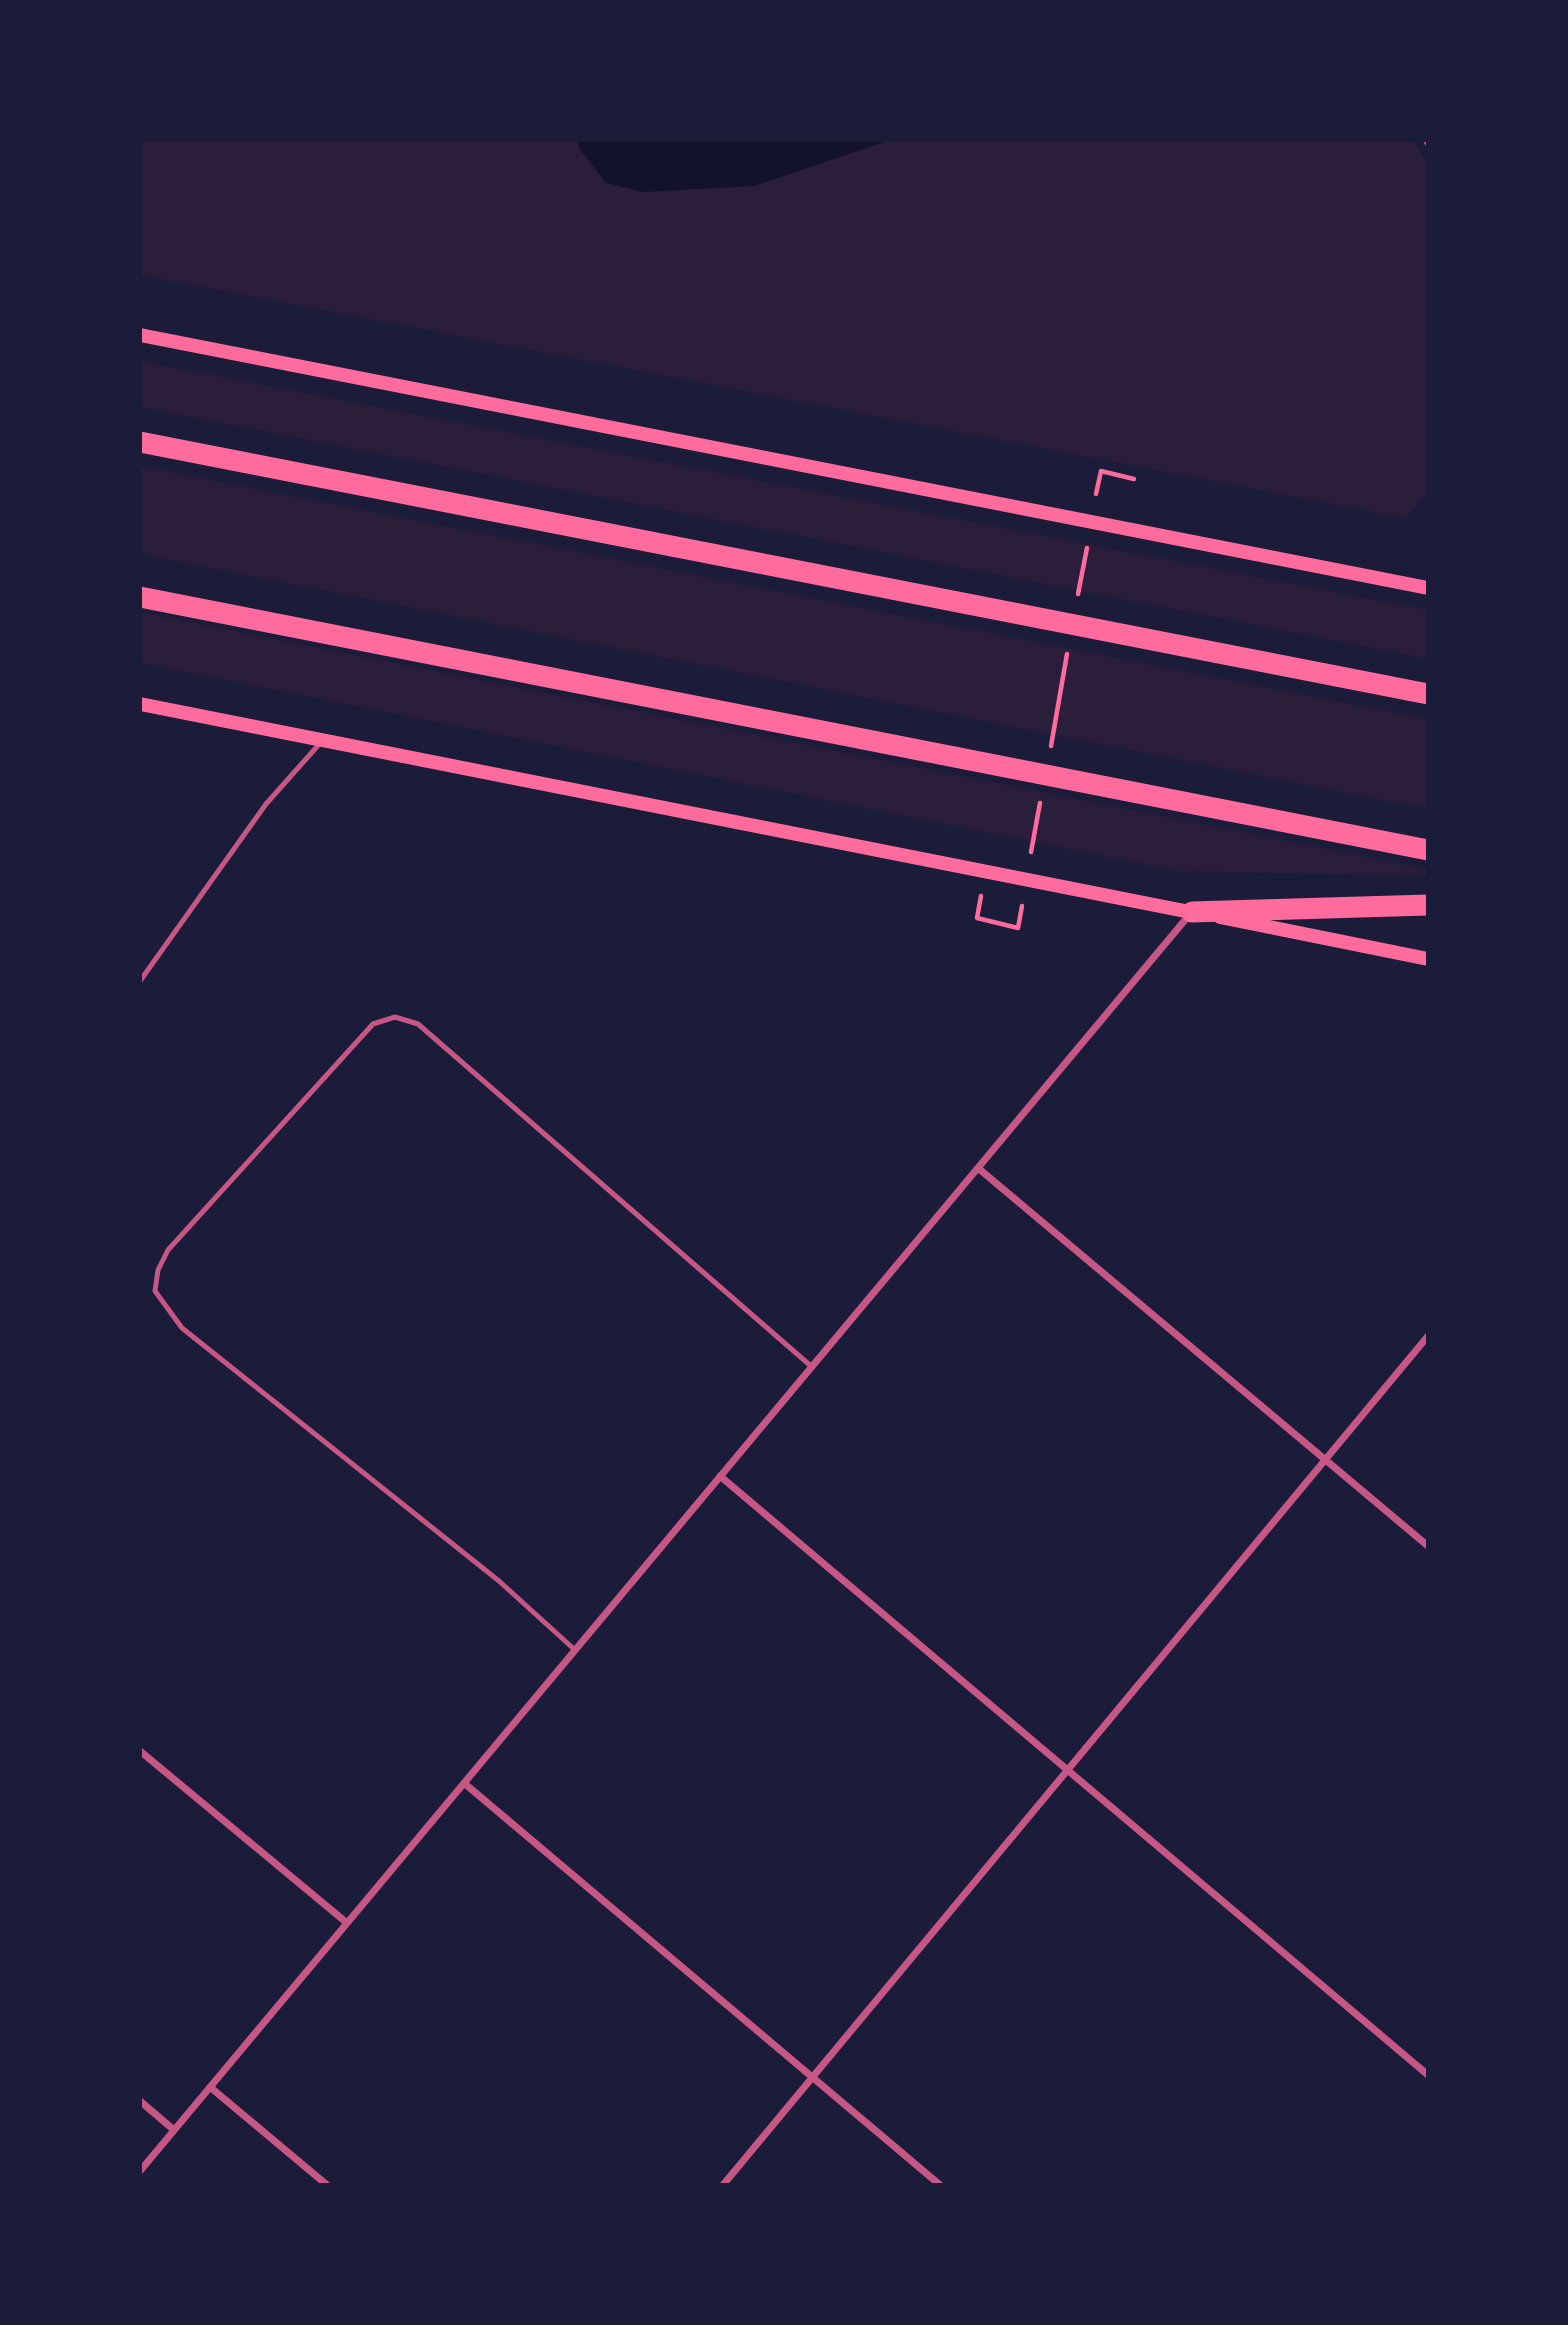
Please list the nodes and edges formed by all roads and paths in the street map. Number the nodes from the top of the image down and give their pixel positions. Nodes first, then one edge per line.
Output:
1 (140, 335) edge
2 (140, 442) edge
3 (1134, 479) dead end
4 (1096, 498) dead end
5 (1088, 538) dead end
6 (1428, 588) edge
7 (140, 597) edge
8 (1076, 606) dead end
9 (1069, 646) dead end
10 (1428, 695) edge
11 (140, 704) edge
12 (323, 740) junction
13 (1049, 753) dead end
14 (1042, 793) dead end
15 (1428, 850) edge
16 (1030, 860) dead end
17 (1023, 901) dead end
18 (1428, 905) edge
19 (1192, 912) junction
20 (977, 918) dead end
21 (1428, 959) edge
22 (140, 981) edge
23 (978, 1168) junction
24 (1428, 1336) edge
25 (812, 1367) junction
26 (1326, 1460) junction
27 (720, 1476) junction
28 (1428, 1546) edge
29 (575, 1650) junction
30 (140, 1751) edge
31 (1068, 1770) junction
32 (464, 1783) junction
33 (347, 1923) junction
34 (1428, 2074) edge
35 (813, 2077) junction
36 (210, 2087) junction
37 (140, 2101) edge
38 (174, 2130) junction
39 (140, 2171) edge
40 (327, 2185) edge
41 (723, 2185) edge
42 (940, 2185) edge

1 - 6 main road
2 - 10 highway
3 - 4 path
5 - 8 path
7 - 15 highway
9 - 13 path
11 - 12 main road
12 - 19 main road
12 - 22 lane
14 - 16 path
17 - 20 path
18 - 19 highway
19 - 21 main road
19 - 23 street
23 - 25 street
23 - 26 street
24 - 26 street
25 - 27 street
25 - 29 lane
26 - 28 street
26 - 31 street
27 - 29 street
27 - 31 street
29 - 32 street
30 - 33 street
31 - 34 street
31 - 35 street
32 - 33 street
32 - 35 street
33 - 36 street
35 - 41 street
35 - 42 street
36 - 38 street
36 - 40 street
37 - 38 street
38 - 39 street

